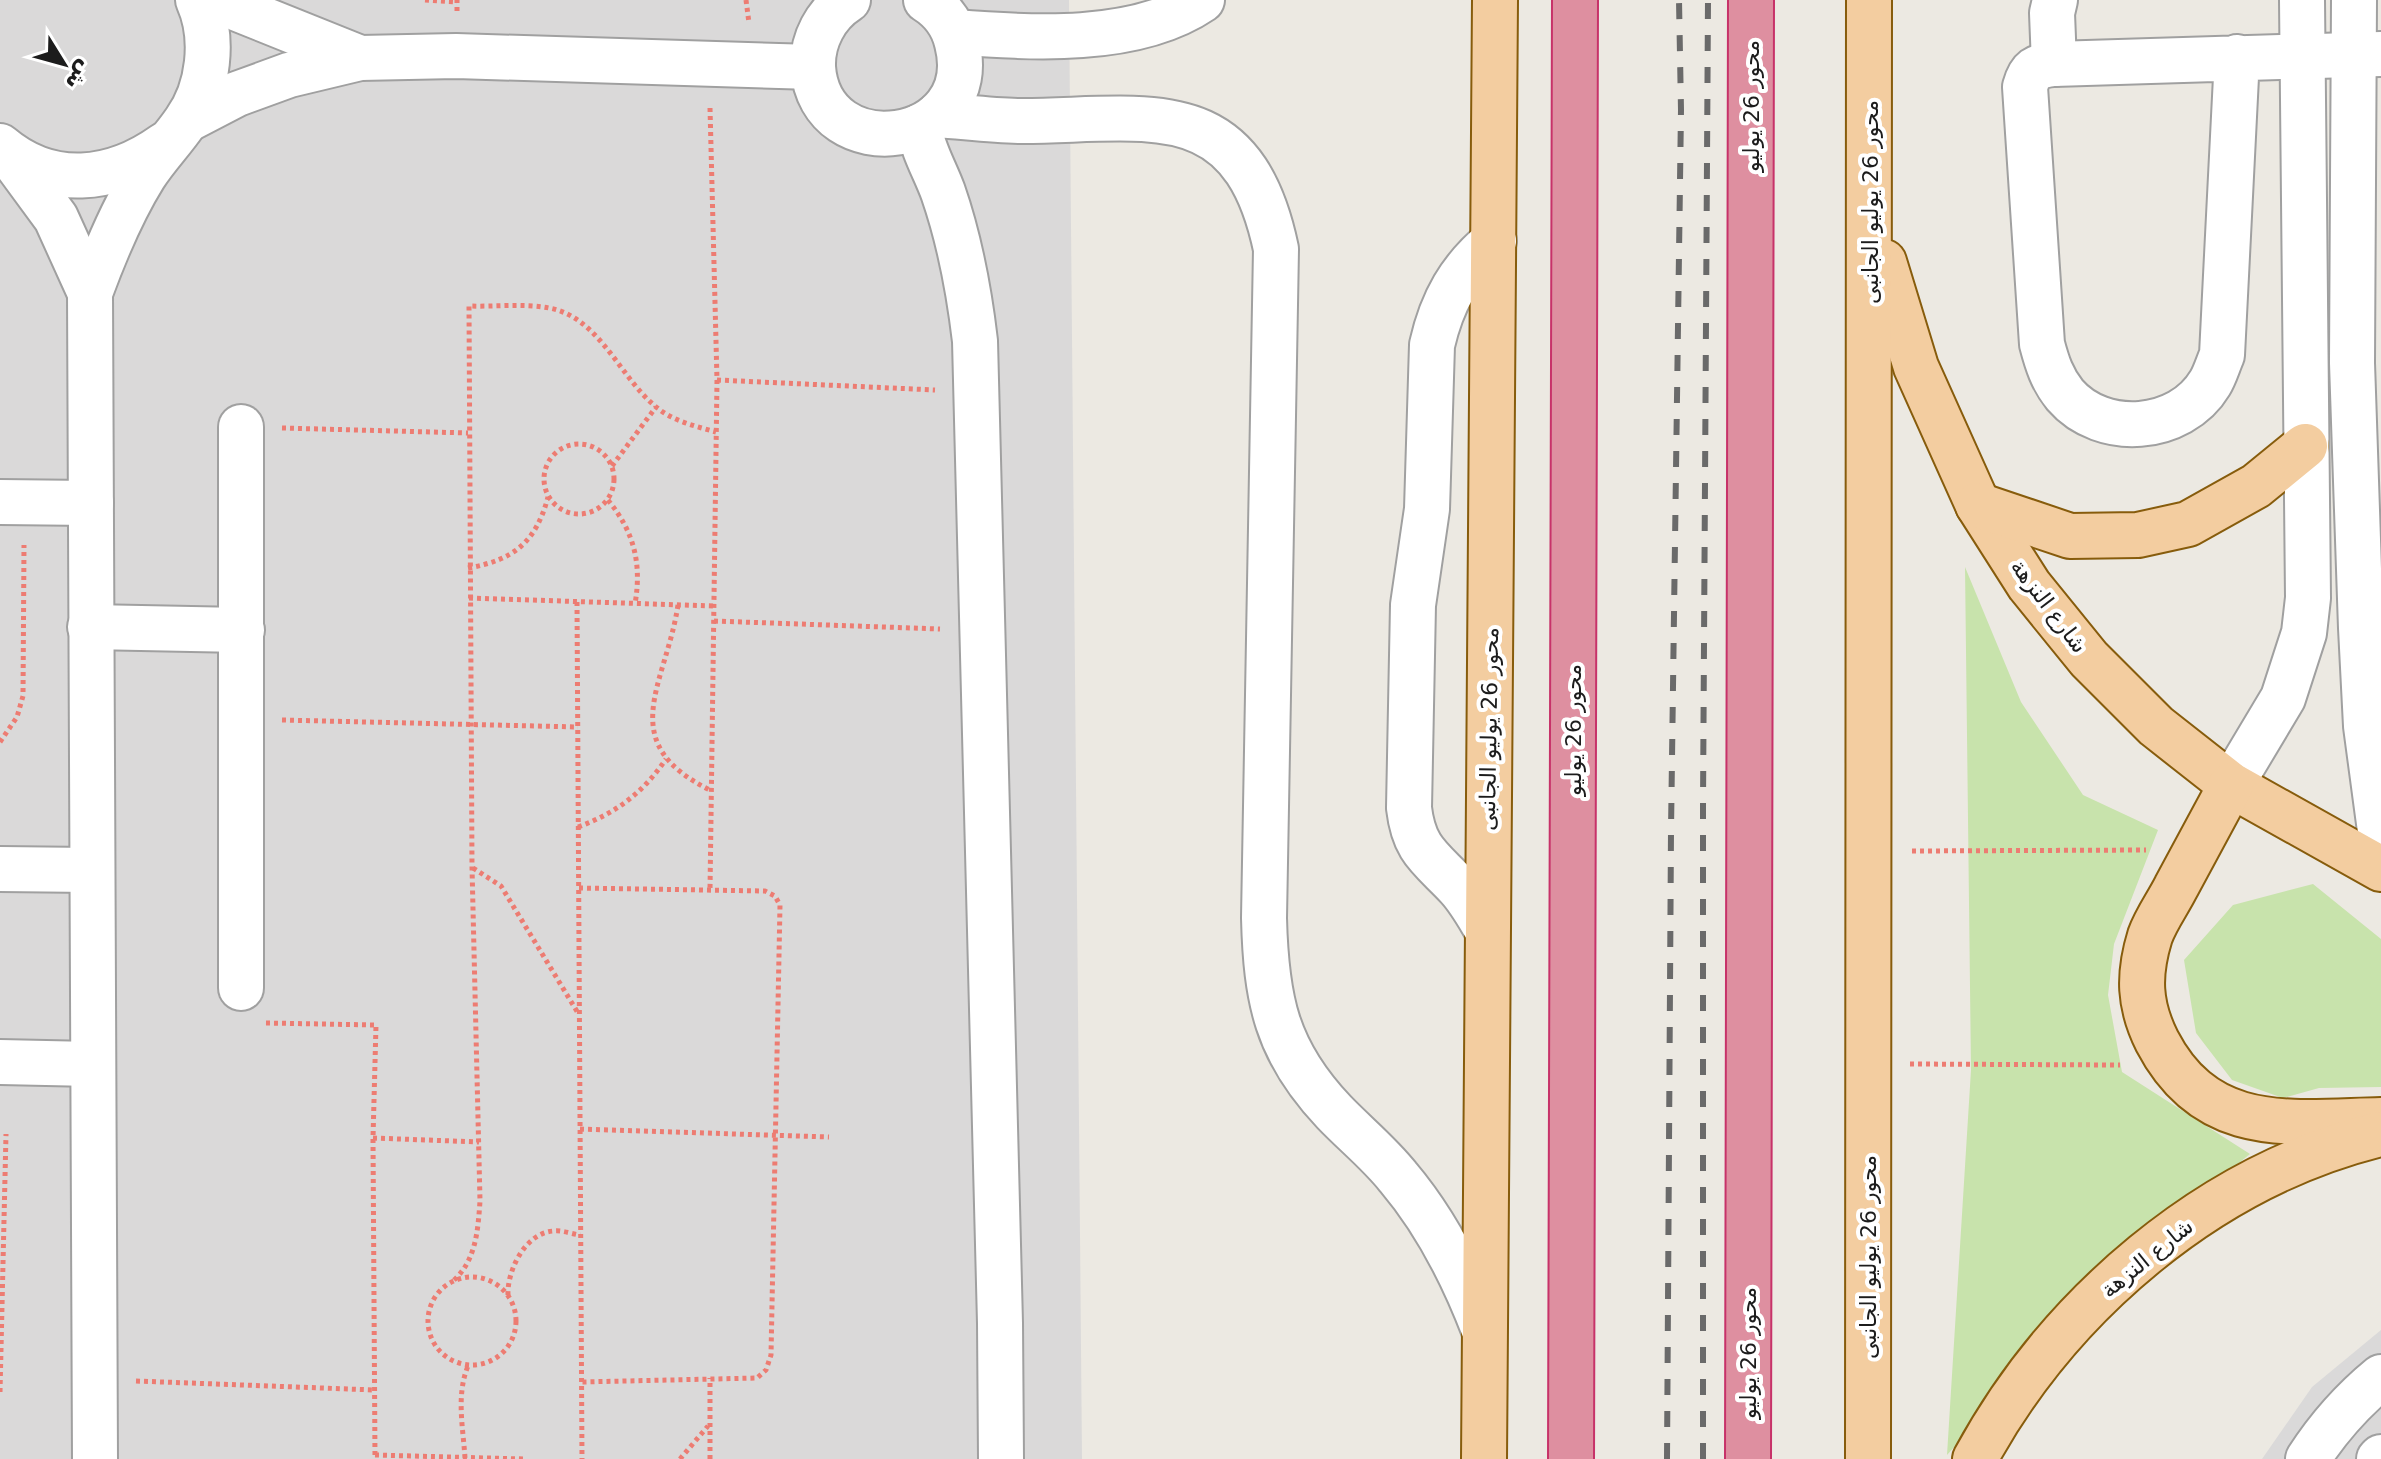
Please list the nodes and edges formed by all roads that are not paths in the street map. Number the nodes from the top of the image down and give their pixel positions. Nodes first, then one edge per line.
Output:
1 (198, 0) edge
2 (224, 0) edge
3 (848, 0) edge
4 (1202, 0) edge
5 (1495, 0) edge
6 (1575, 0) edge
7 (1751, 0) edge
8 (1869, 0) edge
9 (2055, 0) edge
10 (2302, 0) edge
11 (2354, 0) edge
12 (940, 16) edge
13 (2367, 54) edge
14 (2302, 55) junction
15 (2237, 57) junction
16 (360, 58) junction
17 (2054, 64) junction
18 (813, 67) junction
19 (928, 121) junction
20 (178, 131) junction
21 (4, 149) edge
22 (2367, 153) edge
23 (1871, 221) junction
24 (1494, 241) junction
25 (90, 293) junction
26 (241, 427) road end
27 (2305, 446) junction
28 (12, 502) edge
29 (91, 503) junction
30 (1978, 505) junction
31 (90, 627) junction
32 (242, 630) junction
33 (2231, 785) junction
34 (2381, 838) edge
35 (0, 869) edge
36 (2381, 869) edge
37 (91, 870) junction
38 (1487, 930) junction
39 (241, 988) road end
40 (0, 1062) edge
41 (92, 1064) junction
42 (2381, 1120) edge
43 (2381, 1134) edge
44 (1484, 1330) junction
45 (2381, 1377) edge
46 (95, 1459) edge
47 (1001, 1459) edge
48 (1484, 1459) edge
49 (1571, 1459) edge
50 (1748, 1459) edge
51 (1868, 1459) edge
52 (1975, 1459) edge
53 (2308, 1459) edge

1 - 20 street
2 - 16 street
3 - 18 street
4 - 12 street
5 - 24 main road, محور 26 يوليو الجانبى
6 - 49 highway, محور 26 يوليو
7 - 50 highway, محور 26 يوليو
8 - 23 main road, محور 26 يوليو الجانبى
9 - 17 street
10 - 14 street
11 - 13 street
12 - 19 street
13 - 14 street
13 - 22 street
14 - 15 street
14 - 27 street
15 - 17 street
15 - 17 street
16 - 18 street
16 - 20 street
18 - 19 street
19 - 44 street
19 - 47 street
20 - 21 street
20 - 25 street
21 - 25 street
22 - 34 street
23 - 30 main road, شارع النزهة
23 - 51 main road, محور 26 يوليو الجانبى
24 - 38 main road, محور 26 يوليو الجانبى
24 - 38 street
25 - 29 street
26 - 32 street
27 - 30 main road
27 - 33 street
28 - 29 street
29 - 31 street
30 - 33 main road, شارع النزهة
31 - 32 street
31 - 37 street
32 - 39 street
33 - 36 main road, شارع النزهة
33 - 42 main road
35 - 37 street
37 - 41 street
38 - 44 main road, محور 26 يوليو الجانبى
40 - 41 street
41 - 46 street
43 - 52 main road, شارع النزهة
44 - 48 main road, محور 26 يوليو الجانبى
45 - 53 street

